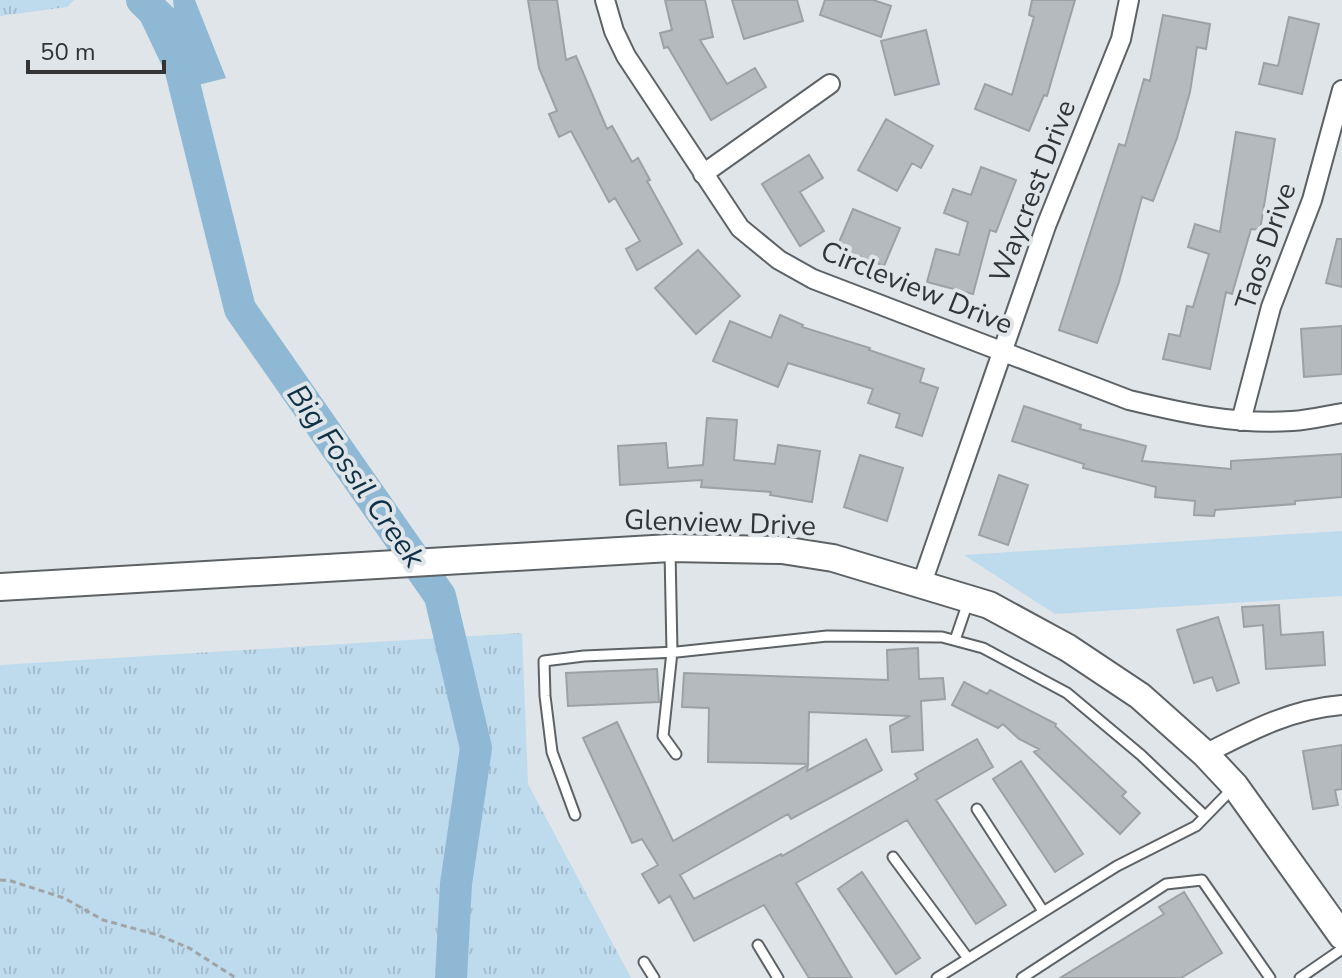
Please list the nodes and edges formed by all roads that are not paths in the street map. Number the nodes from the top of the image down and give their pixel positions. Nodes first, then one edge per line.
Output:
1 (605, 0) edge
2 (1129, 0) edge
3 (830, 84) dead end
4 (1342, 90) edge
5 (703, 174) junction
6 (1002, 352) junction
7 (1342, 413) edge
8 (1241, 421) junction
9 (670, 548) junction
10 (922, 583) junction
11 (0, 587) edge
12 (970, 598) junction
13 (955, 640) junction
14 (672, 652) junction
15 (1342, 705) edge
16 (676, 754) dead end
17 (1205, 754) junction
18 (1235, 786) junction
19 (977, 809) dead end
20 (575, 815) dead end
21 (1205, 816) junction
22 (893, 857) dead end
23 (1043, 911) junction
24 (1342, 936) edge
25 (758, 945) dead end
26 (1342, 949) edge
27 (967, 957) junction
28 (644, 962) dead end
29 (654, 978) edge
30 (778, 978) edge
31 (937, 978) edge
32 (1022, 978) edge
33 (1270, 978) edge
34 (1300, 978) edge

1 - 5 street, Circleview Drive
2 - 6 street, Waycrest Drive
3 - 5 street
4 - 8 street, Taos Drive
5 - 6 street, Circleview Drive
6 - 8 street, Circleview Drive
6 - 10 street, Waycrest Drive
7 - 8 street, Circleview Drive
9 - 10 main road, Glenview Drive
9 - 11 main road, Glenview Drive
9 - 14 lane
10 - 12 main road, Glenview Drive
12 - 13 lane
12 - 17 main road, Glenview Drive
13 - 14 lane
13 - 21 lane
14 - 16 lane
14 - 20 lane
15 - 17 street
17 - 18 main road, Glenview Drive
18 - 21 lane
18 - 24 main road, Glenview Drive
19 - 23 lane
21 - 23 lane
22 - 27 lane
23 - 27 lane
25 - 30 lane
26 - 34 lane
27 - 31 lane
28 - 29 lane
32 - 33 lane

